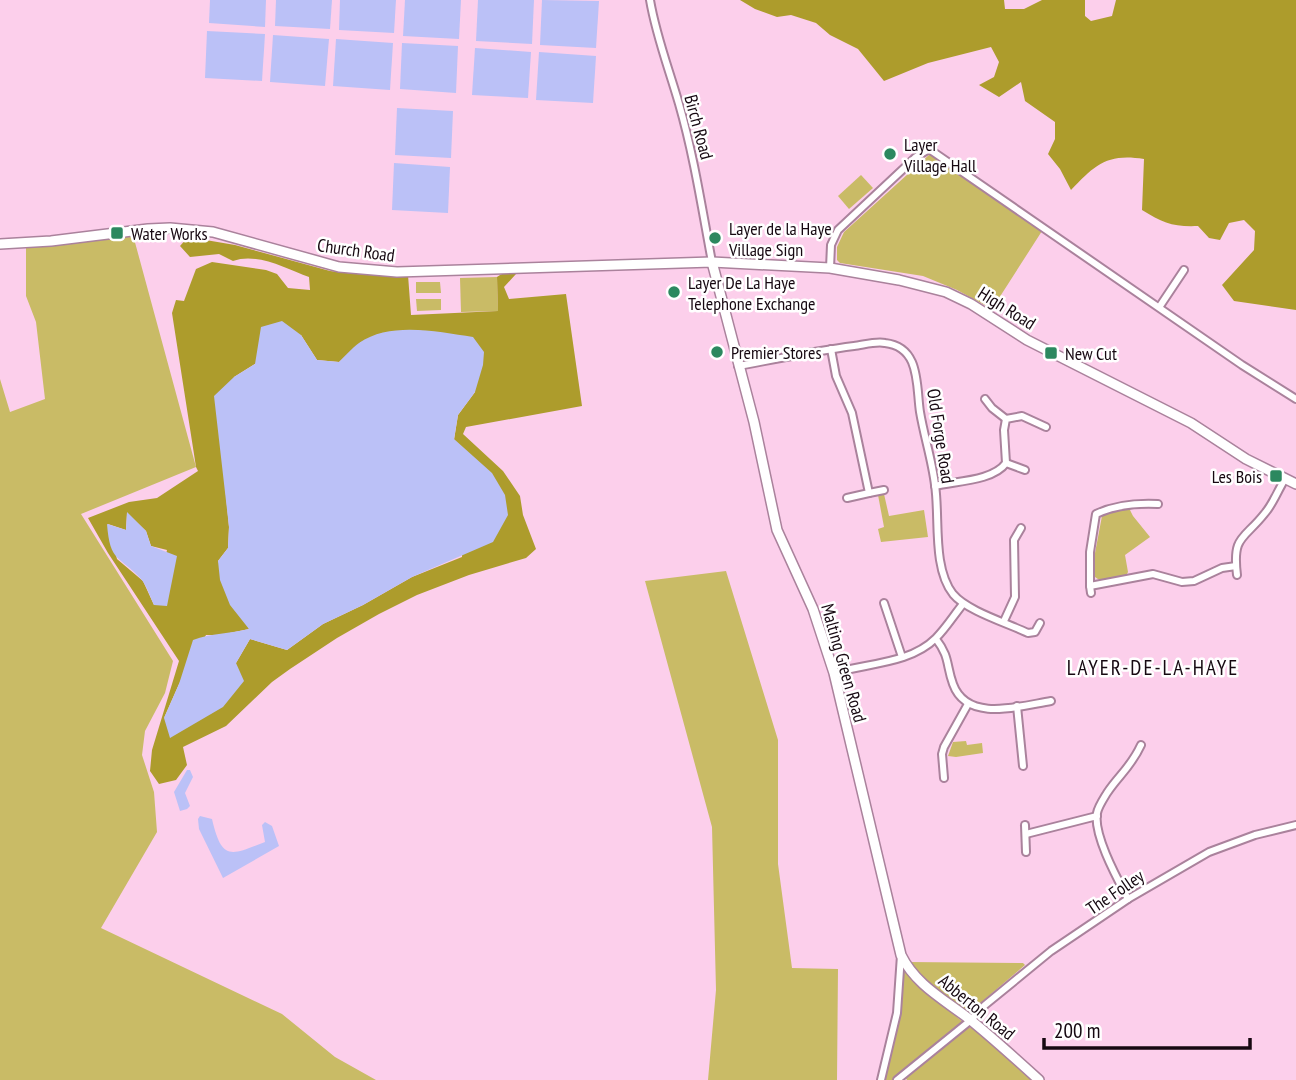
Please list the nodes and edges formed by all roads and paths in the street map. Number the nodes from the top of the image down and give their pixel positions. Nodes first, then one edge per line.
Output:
1 (650, 0) edge
2 (0, 244) edge
3 (712, 262) junction
4 (830, 268) junction
5 (1184, 270) dead end
6 (1160, 306) junction
7 (831, 349) junction
8 (738, 366) junction
9 (985, 399) dead end
10 (1296, 399) edge
11 (1006, 419) junction
12 (1046, 427) dead end
13 (1006, 463) junction
14 (1025, 470) dead end
15 (970, 479) junction
16 (1285, 480) junction
17 (1296, 484) edge
18 (935, 485) junction
19 (971, 487) dead end
20 (884, 490) dead end
21 (869, 493) junction
22 (847, 498) dead end
23 (1158, 504) dead end
24 (1021, 528) dead end
25 (1236, 566) junction
26 (1237, 575) dead end
27 (884, 603) dead end
28 (963, 604) junction
29 (1004, 621) junction
30 (1040, 624) dead end
31 (936, 639) junction
32 (902, 657) junction
33 (834, 673) junction
34 (1051, 701) dead end
35 (968, 704) junction
36 (1017, 706) junction
37 (1141, 745) dead end
38 (1023, 766) dead end
39 (944, 778) dead end
40 (1097, 816) junction
41 (1025, 825) dead end
42 (1296, 825) edge
43 (1026, 834) junction
44 (1026, 852) dead end
45 (1129, 899) junction
46 (901, 955) junction
47 (971, 1020) junction
48 (884, 1071) junction
49 (898, 1079) edge
50 (881, 1080) edge
51 (1038, 1080) edge

1 - 3 street, Birch Road
2 - 3 main road, Church Road
3 - 4 main road, High Road
3 - 8 main road, Malting Green Road
4 - 6 street
4 - 16 main road, High Road
5 - 6 street
6 - 10 street
7 - 8 street, Old Forge Road
7 - 18 street, Old Forge Road
7 - 21 street
8 - 33 main road, Malting Green Road
9 - 11 street
11 - 12 street
11 - 13 street
13 - 14 street
13 - 15 street
15 - 18 street
15 - 19 street
16 - 17 main road, High Road
16 - 25 street
18 - 28 street, Old Forge Road
20 - 21 street
21 - 22 street
23 - 25 street
24 - 29 street
25 - 26 street
27 - 32 street
28 - 29 street
28 - 31 street
29 - 30 street
31 - 32 street
31 - 35 street
32 - 33 street
33 - 46 main road, Malting Green Road
34 - 36 street
35 - 36 street
35 - 39 street
36 - 38 street
37 - 40 street
40 - 43 street
40 - 45 street
41 - 43 street
42 - 45 street, The Folley
43 - 44 street
45 - 47 street, The Folley
46 - 47 main road, Abberton Road
46 - 48 street, Malting Green Road
47 - 49 street, The Folley
47 - 51 main road, Abberton Road
48 - 49 street
48 - 50 street, Malting Green Road

